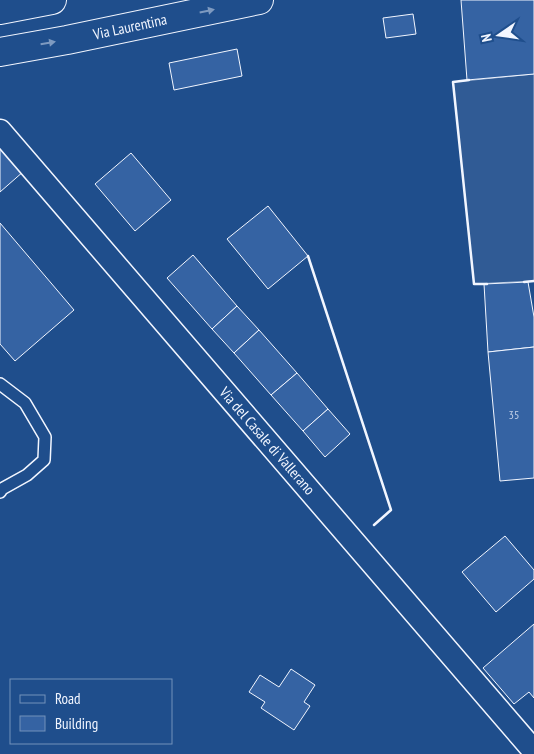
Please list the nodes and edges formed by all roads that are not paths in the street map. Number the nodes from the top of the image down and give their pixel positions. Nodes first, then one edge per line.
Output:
1 (52, 0) edge
2 (259, 0) edge
3 (0, 10) edge
4 (0, 52) edge
5 (0, 132) edge
6 (0, 384) edge
7 (0, 492) edge
8 (534, 751) edge

1 - 3 main road
4 -> 2 main road, Via Laurentina
5 - 8 street, Via del Casale di Vallerano
6 - 7 lane

